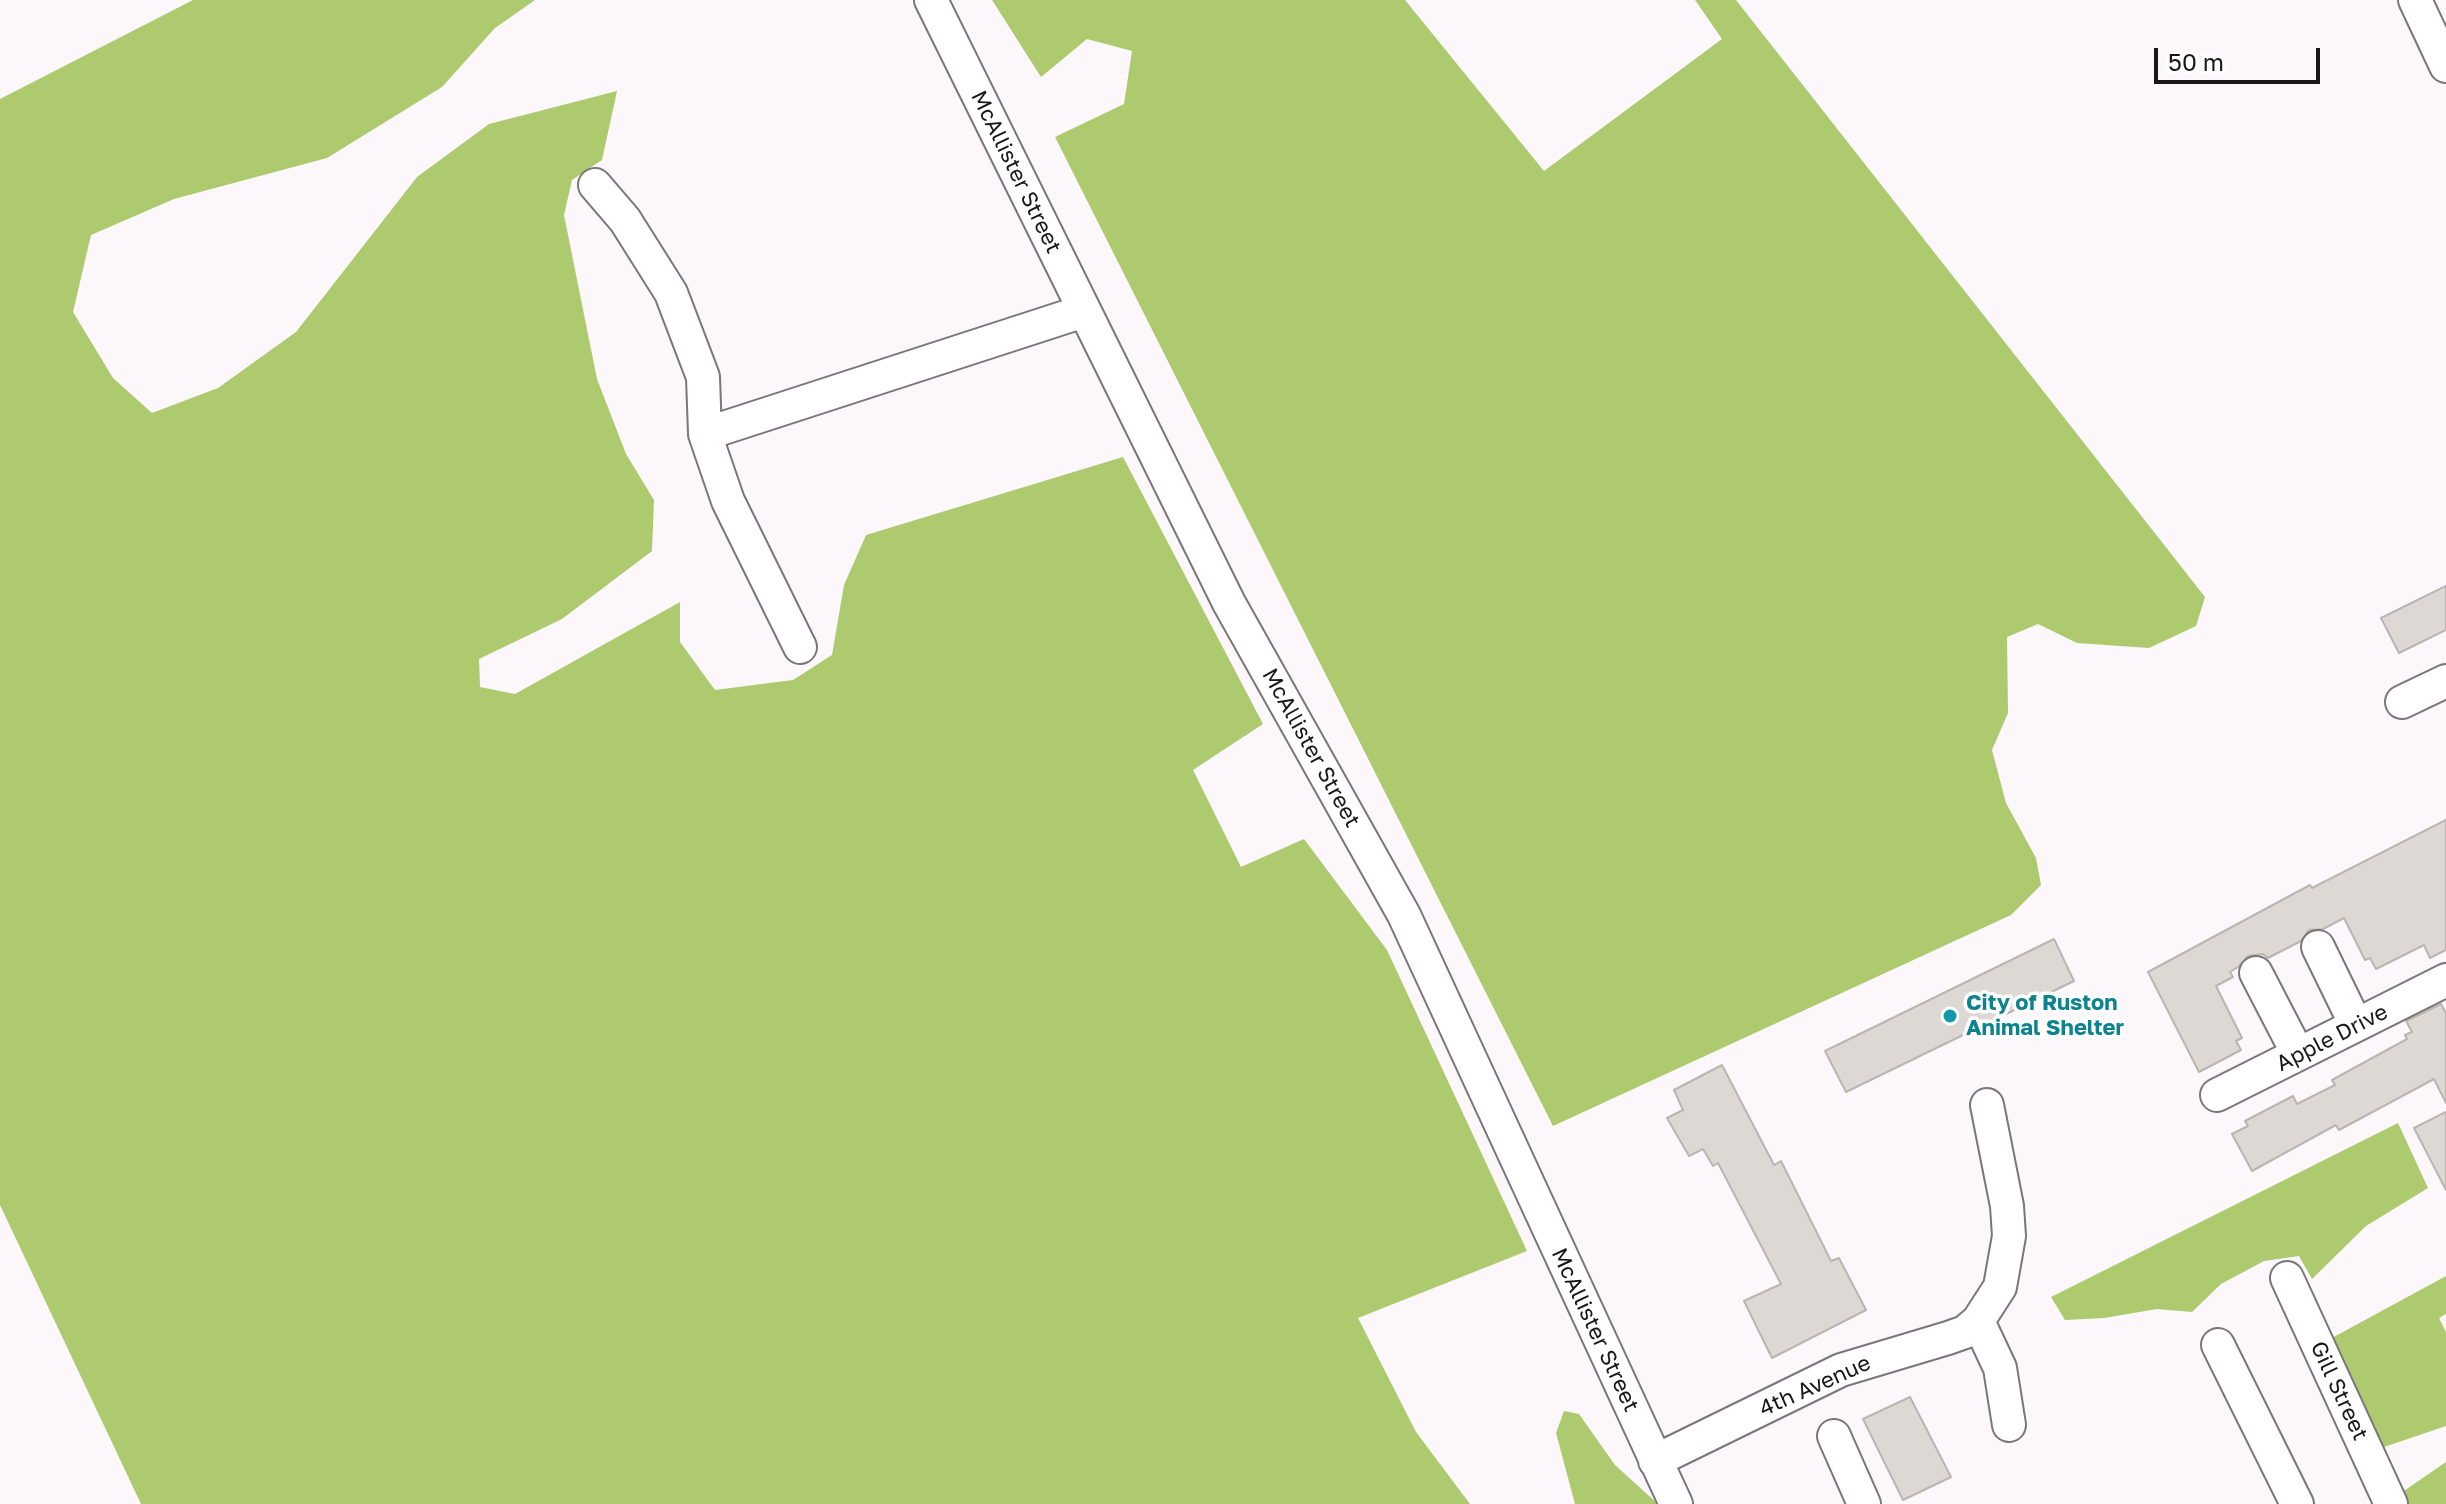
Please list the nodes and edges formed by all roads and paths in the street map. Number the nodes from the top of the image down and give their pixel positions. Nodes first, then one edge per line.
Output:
1 (931, 0) edge
2 (2415, 0) edge
3 (2446, 66) edge
4 (595, 185) dead end
5 (1084, 311) junction
6 (705, 434) junction
7 (800, 647) dead end
8 (2446, 681) edge
9 (2402, 702) dead end
10 (2318, 947) dead end
11 (2256, 973) dead end
12 (2446, 980) edge
13 (2356, 1025) junction
14 (2298, 1054) junction
15 (2217, 1095) dead end
16 (1987, 1105) dead end
17 (2287, 1278) dead end
18 (1978, 1321) junction
19 (2218, 1345) dead end
20 (2009, 1425) dead end
21 (1834, 1436) dead end
22 (1655, 1461) junction
23 (1676, 1504) edge
24 (1864, 1504) edge
25 (2297, 1504) edge
26 (2391, 1504) edge

1 - 5 street, McAllister Street
2 - 3 street
4 - 6 street
5 - 6 street
5 - 22 street, McAllister Street
6 - 7 street
8 - 9 street
10 - 13 street
11 - 14 street
12 - 13 street, Apple Drive
13 - 14 street, Apple Drive
14 - 15 street, Apple Drive
16 - 18 street
17 - 26 street, Gill Street
18 - 20 street
18 - 22 street, 4th Avenue
19 - 25 street
21 - 24 street
22 - 23 street, McAllister Street

